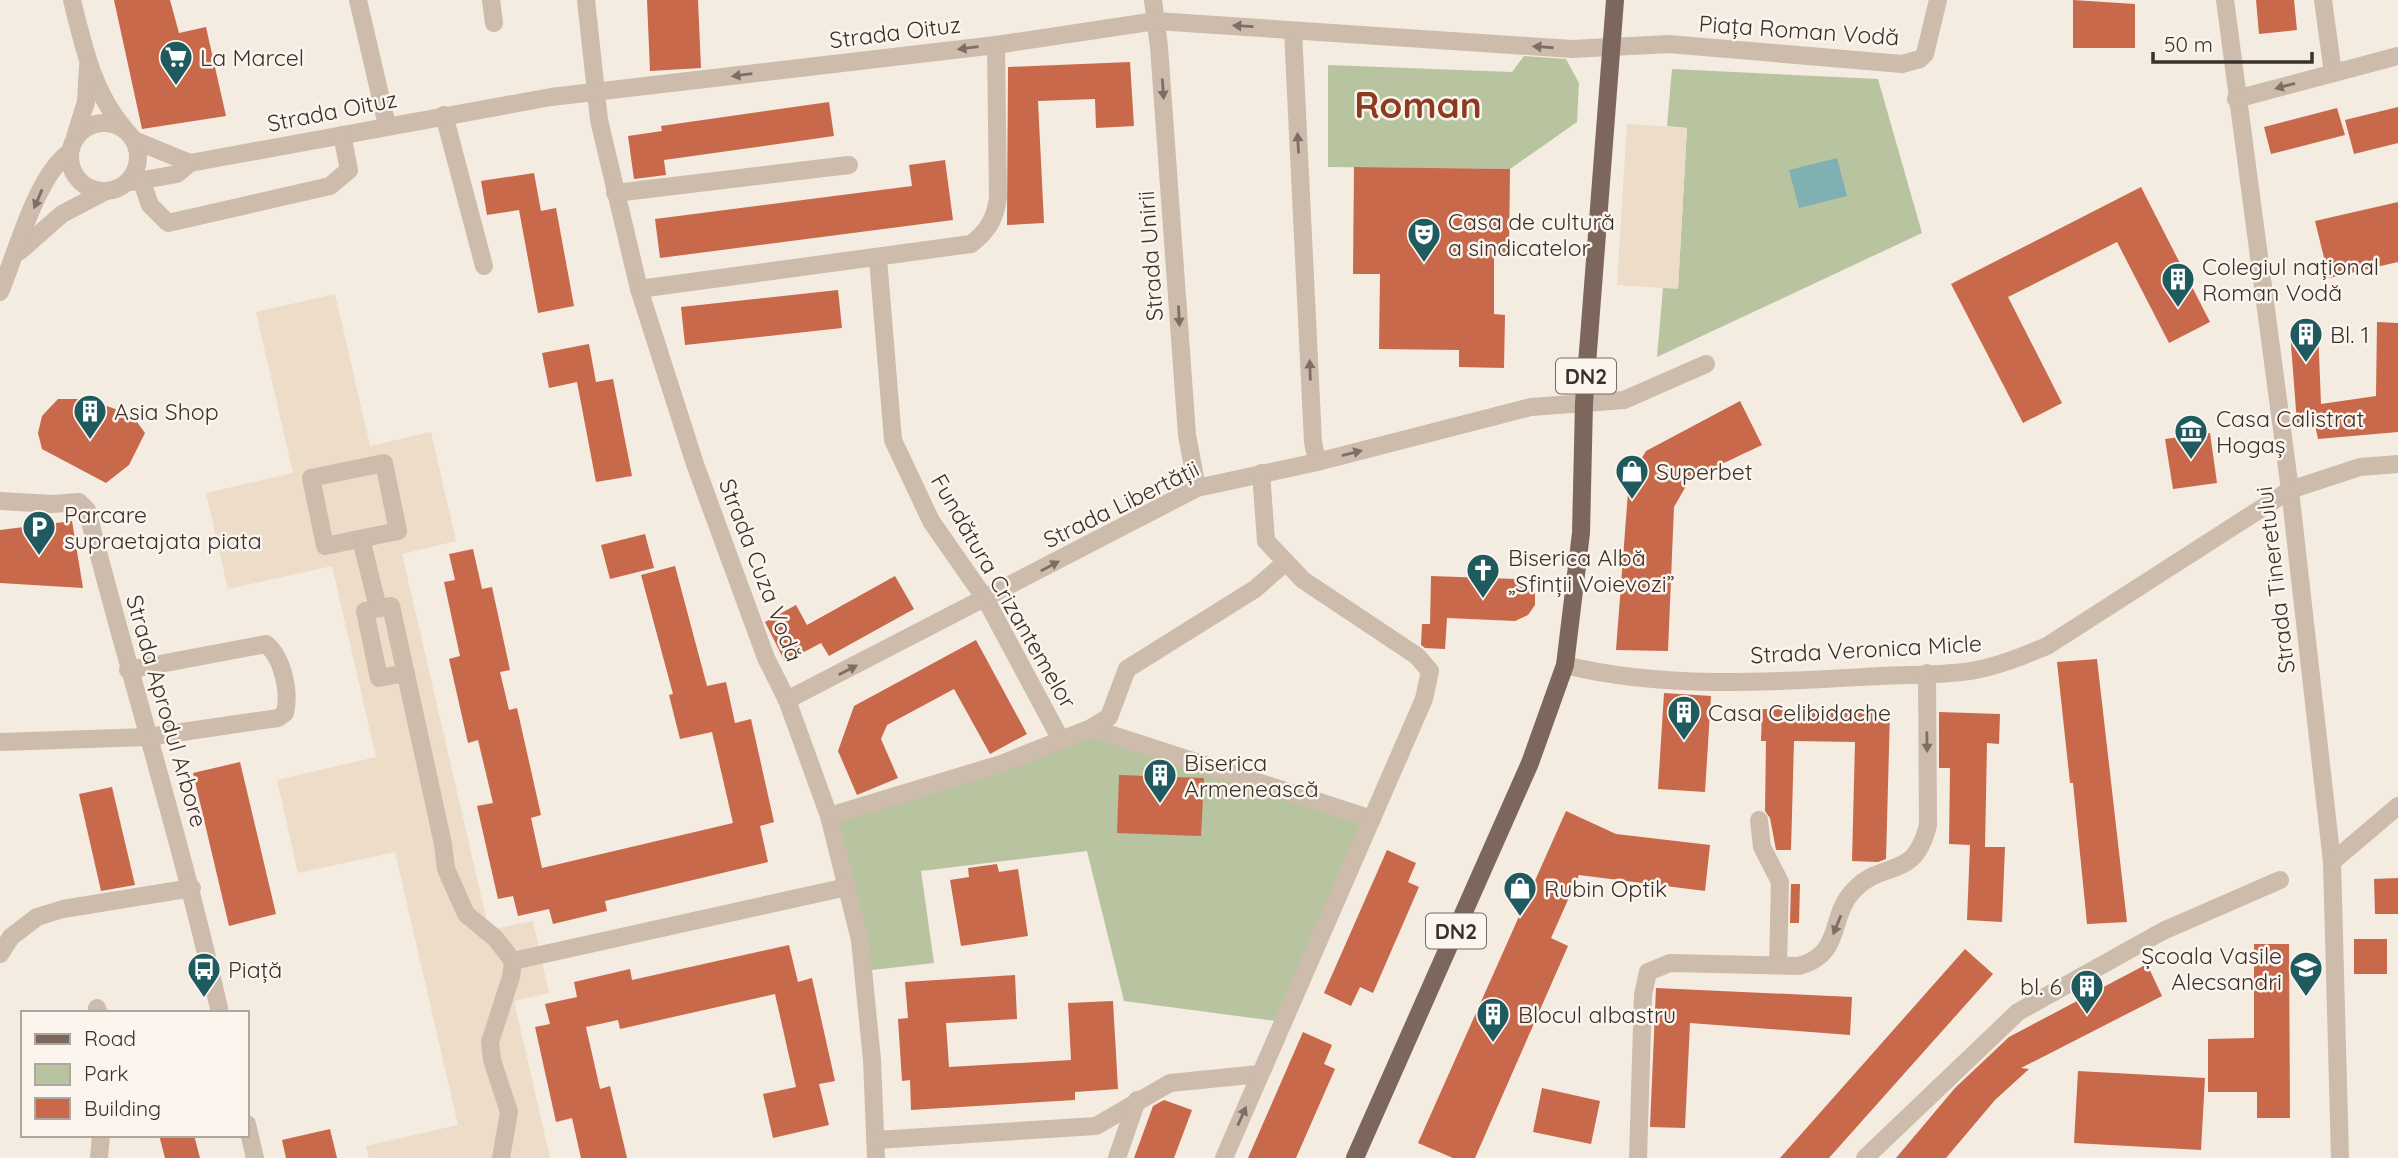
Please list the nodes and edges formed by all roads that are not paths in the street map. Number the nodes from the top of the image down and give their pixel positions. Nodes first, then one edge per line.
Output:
1 (72, 0) edge
2 (358, 0) edge
3 (491, 0) edge
4 (586, 0) edge
5 (1153, 0) edge
6 (1615, 0) edge
7 (1938, 0) edge
8 (2225, 0) edge
9 (2323, 0) edge
10 (1156, 21) junction
11 (494, 23) dead end
12 (1293, 31) junction
13 (996, 45) junction
14 (1611, 48) junction
15 (2398, 56) edge
16 (88, 62) junction
17 (2333, 73) junction
18 (594, 92) junction
19 (2236, 99) junction
20 (444, 115) junction
21 (387, 125) junction
22 (130, 135) junction
23 (342, 135) junction
24 (72, 146) junction
25 (190, 163) junction
26 (849, 165) dead end
27 (135, 182) junction
28 (106, 191) junction
29 (615, 193) junction
30 (17, 253) junction
31 (878, 259) junction
32 (484, 266) dead end
33 (639, 289) junction
34 (0, 292) edge
35 (1706, 364) dead end
36 (1584, 403) junction
37 (1317, 462) junction
38 (2398, 464) edge
39 (1261, 473) junction
40 (1197, 488) junction
41 (2290, 490) junction
42 (0, 501) edge
43 (361, 539) junction
44 (1286, 562) junction
45 (986, 600) junction
46 (378, 608) junction
47 (1565, 665) junction
48 (128, 670) junction
49 (405, 673) junction
50 (1927, 673) junction
51 (787, 700) junction
52 (1091, 728) junction
53 (148, 737) junction
54 (1061, 740) junction
55 (0, 742) edge
56 (2398, 806) edge
57 (829, 816) junction
58 (1372, 819) junction
59 (1759, 820) dead end
60 (2333, 862) junction
61 (2280, 880) dead end
62 (847, 887) junction
63 (192, 888) junction
64 (0, 954) edge
65 (513, 961) junction
66 (1778, 965) junction
67 (220, 1011) edge
68 (1260, 1074) junction
69 (1137, 1100) junction
70 (248, 1128) edge
71 (101, 1137) edge
72 (876, 1149) edge
73 (99, 1158) edge
74 (255, 1158) edge
75 (501, 1158) edge
76 (1117, 1158) edge
77 (1224, 1158) edge
78 (1355, 1158) edge
79 (1638, 1158) edge
80 (1865, 1158) edge
81 (2340, 1158) edge

1 - 16 street
2 - 21 street
3 - 11 street
4 - 18 street, Strada Cuza Vodă
5 - 10 street, Strada Unirii
6 - 14 main road, DN2
7 - 14 street, Piața Roman Vodă
8 - 19 street, Strada Tineretului
9 - 17 street
12 -> 10 street, Strada Oituz
10 - 13 street, Strada Oituz
10 -> 40 street, Strada Unirii
14 -> 12 street, Strada Oituz
37 -> 12 street
13 -> 18 street, Strada Oituz
13 - 31 street
14 - 36 main road, DN2
15 - 17 street
16 - 22 street
16 - 24 street
17 -> 19 street
18 - 20 street, Strada Oituz
18 - 29 street, Strada Cuza Vodă
19 - 41 street, Strada Tineretului
20 - 21 street, Strada Oituz
20 - 32 street
21 - 23 street, Strada Oituz
22 - 24 street
22 - 25 street
22 - 27 street
23 - 25 street, Strada Oituz
23 - 27 street
24 - 28 street
24 -> 30 street
25 - 27 street, Strada Oituz
26 - 29 street
27 - 28 street
28 - 30 street
29 - 33 street, Strada Cuza Vodă
30 - 34 street
31 - 33 street
31 - 45 street, Fundătura Crizantemelor
33 - 51 street, Strada Cuza Vodă
35 - 36 street
37 -> 36 street, Strada Libertății
36 - 47 main road, DN2
37 - 39 street, Strada Libertății
38 - 41 street, Strada Veronica Micle
39 - 40 street, Strada Libertății
39 - 44 street
45 -> 40 street, Strada Libertății
41 - 50 street, Strada Veronica Micle
41 - 60 street, Strada Tineretului
42 - 48 street, Strada Aprodul Arbore
43 - 43 street
43 - 46 street
44 - 52 street
44 - 58 street
51 -> 45 street, Strada Libertății
45 - 54 street, Fundătura Crizantemelor
46 - 49 street
46 - 49 street
47 - 50 street, Strada Veronica Micle
47 - 78 main road, DN2
48 - 53 street, Strada Aprodul Arbore
48 - 53 street
49 - 65 street
50 -> 66 street
51 - 57 street, Strada Cuza Vodă
52 - 54 street
52 - 58 street
53 - 55 street
53 - 63 street, Strada Aprodul Arbore
54 - 57 street
56 - 60 street
57 - 62 street, Strada Cuza Vodă
58 - 68 street
59 - 66 street
60 - 81 street, Strada Tineretului
61 - 80 street
62 - 65 street
62 - 72 street, Strada Cuza Vodă
63 - 64 street
63 - 67 street, Strada Aprodul Arbore
65 - 75 street
66 - 79 street
68 - 69 street
77 -> 68 street
69 - 72 street
69 - 76 street
70 - 74 street
71 - 73 street

